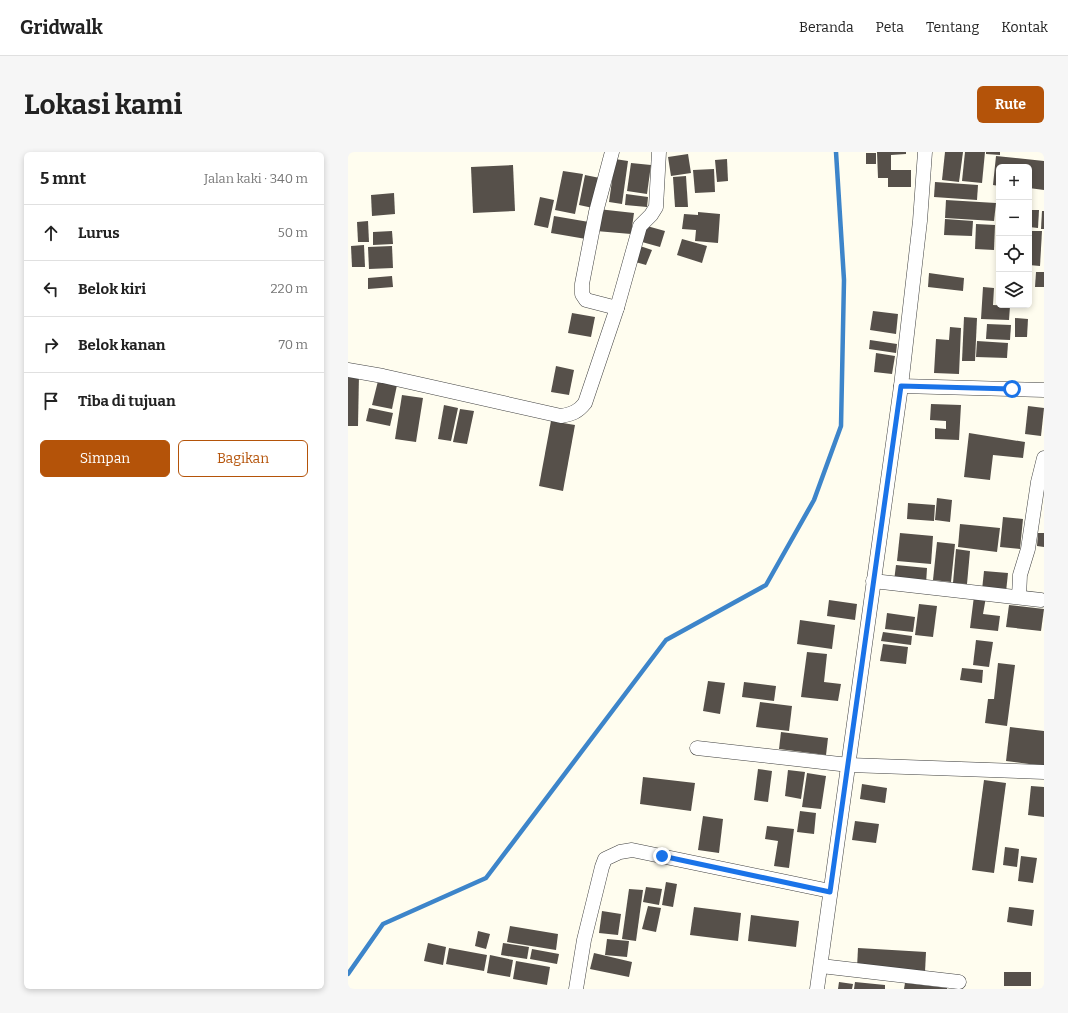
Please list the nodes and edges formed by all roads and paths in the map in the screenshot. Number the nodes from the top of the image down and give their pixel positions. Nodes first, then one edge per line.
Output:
1 (612, 152) edge
2 (659, 152) edge
3 (925, 152) edge
4 (618, 308) junction
5 (348, 370) edge
6 (901, 386) junction
7 (1044, 390) edge
8 (1044, 458) edge
9 (873, 581) junction
10 (1019, 597) junction
11 (1041, 600) dead end
12 (697, 748) dead end
13 (849, 765) junction
14 (1044, 772) edge
15 (830, 892) junction
16 (821, 966) junction
17 (959, 982) dead end
18 (576, 989) edge
19 (817, 989) edge

1 - 4 street
2 - 4 street
3 - 6 street
4 - 5 street
6 - 7 street
6 - 9 street
8 - 10 street
9 - 10 street
9 - 13 street
10 - 11 street
12 - 13 street
13 - 14 street
13 - 15 street
15 - 16 street
15 - 18 street
16 - 17 street
16 - 19 street

